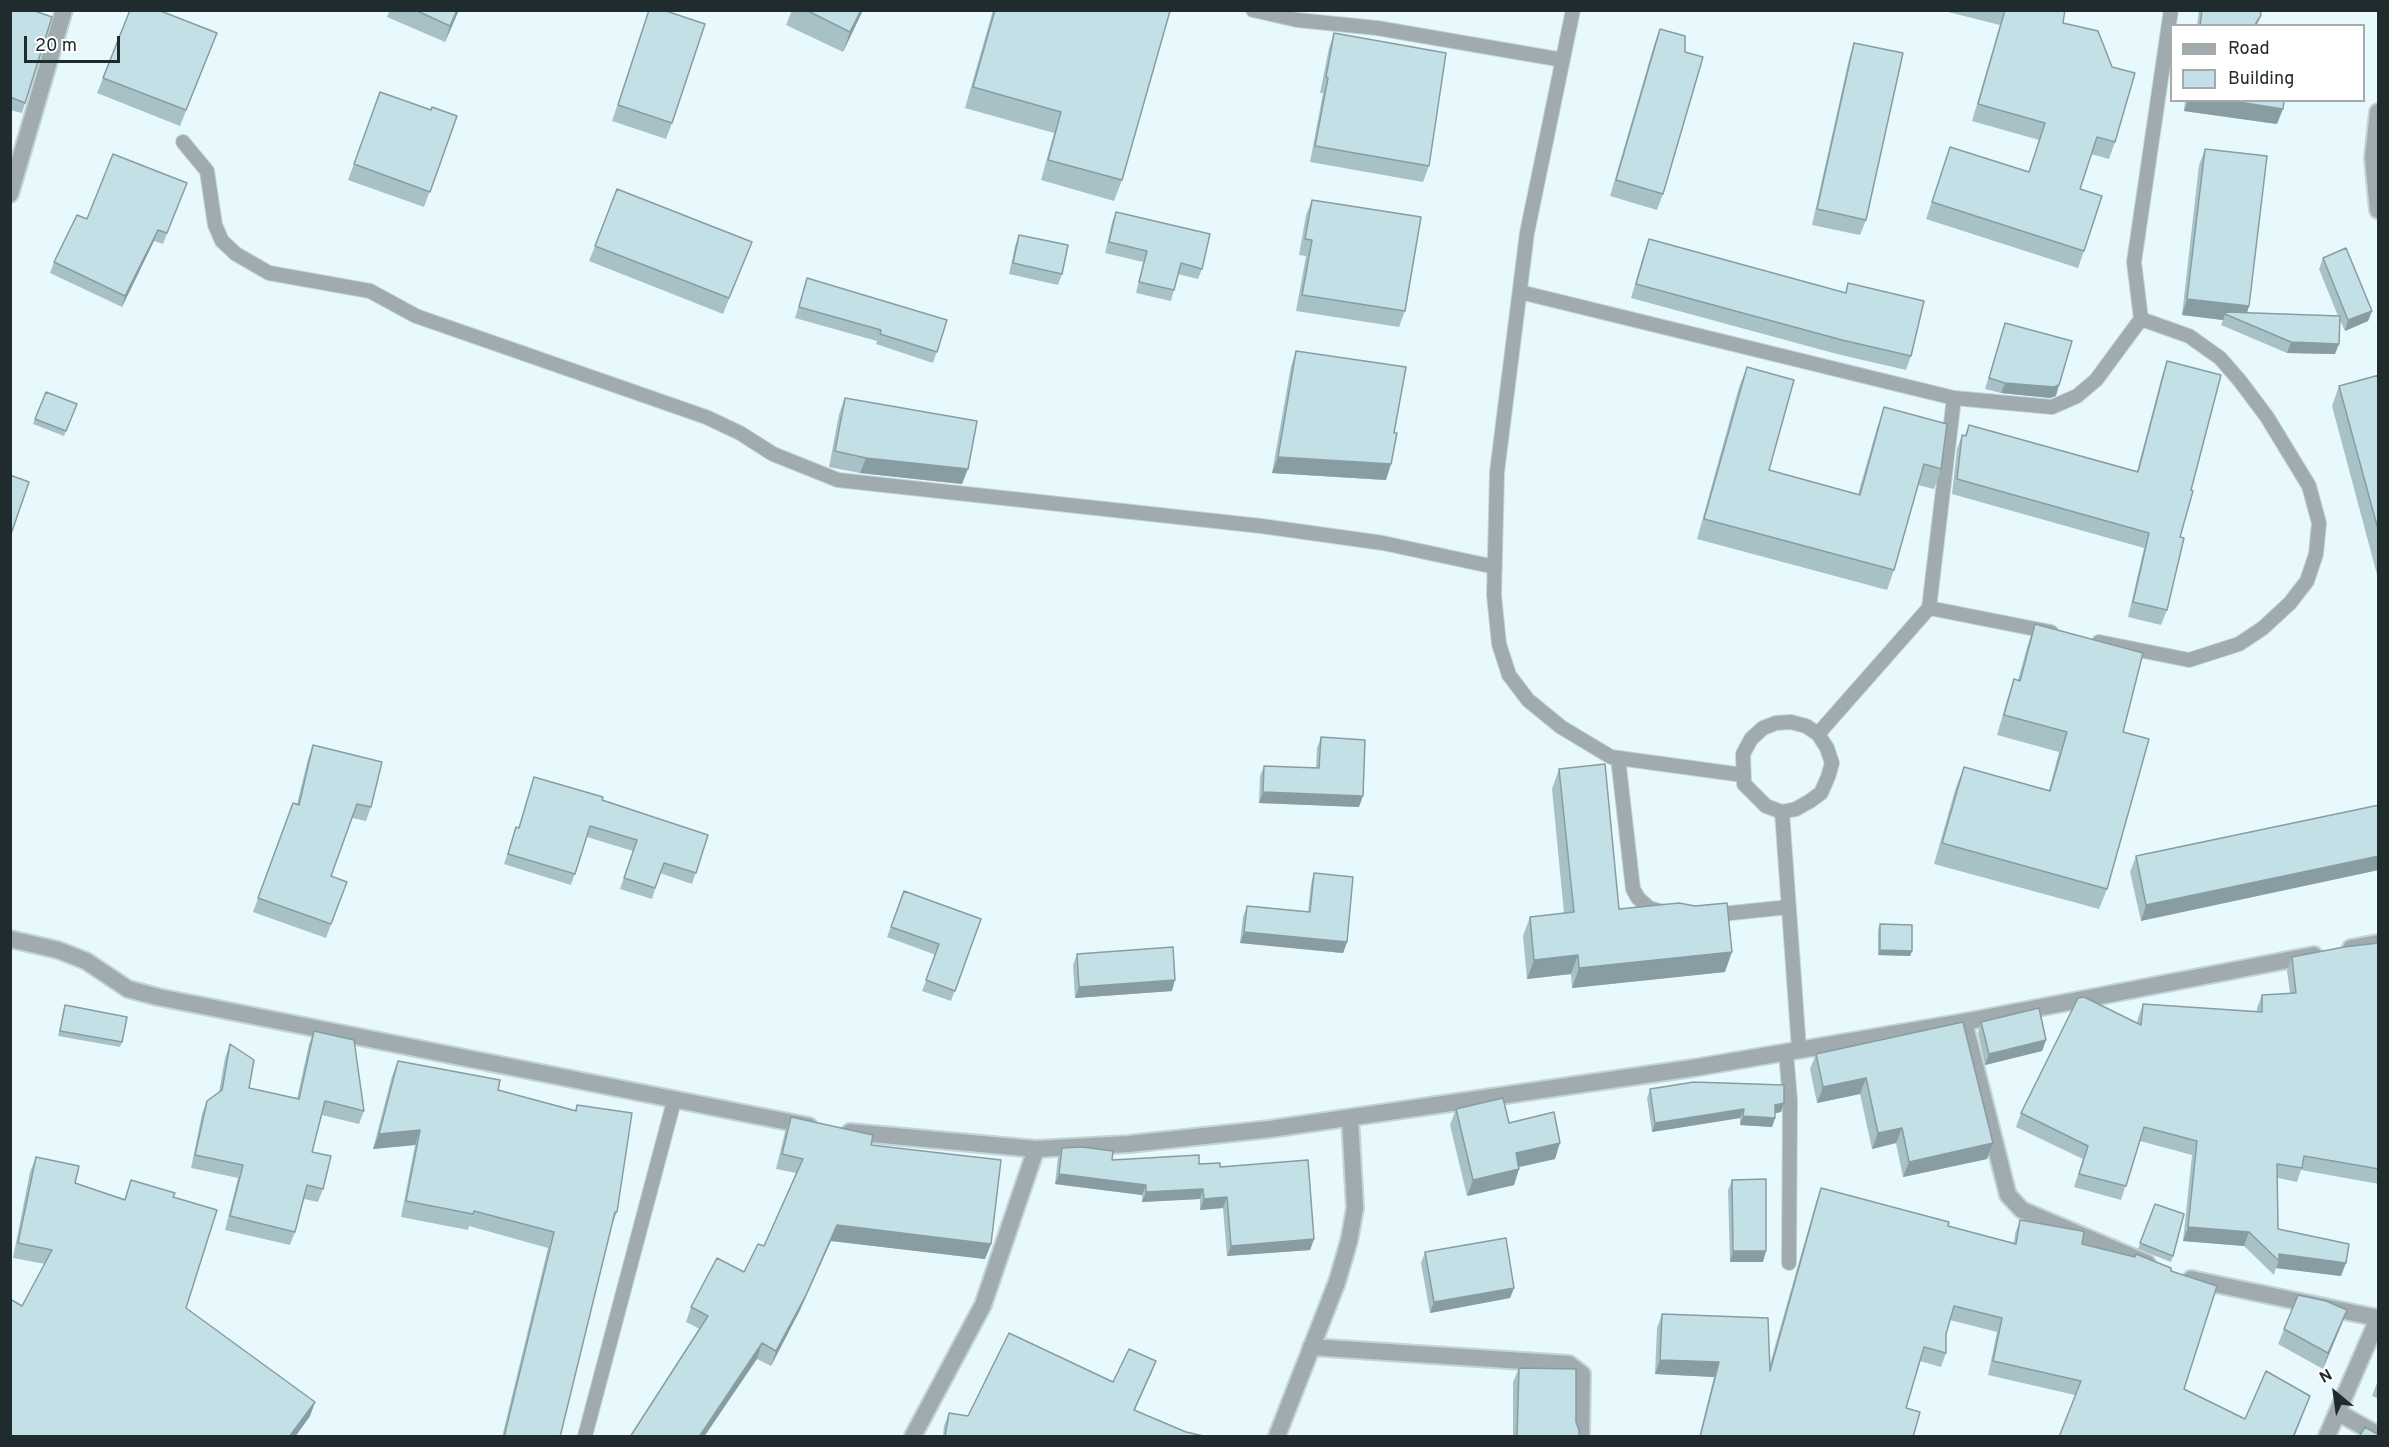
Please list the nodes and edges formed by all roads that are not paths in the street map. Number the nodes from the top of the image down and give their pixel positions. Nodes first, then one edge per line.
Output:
1 (64, 10) edge
2 (1254, 10) edge
3 (1574, 10) edge
4 (2171, 10) edge
5 (1563, 60) junction
6 (2379, 112) edge
7 (183, 142) dead end
8 (10, 194) edge
9 (2379, 210) edge
10 (1520, 292) junction
11 (2141, 319) junction
12 (1954, 398) junction
13 (1495, 567) junction
14 (1929, 608) junction
15 (2065, 635) edge
16 (2087, 640) edge
17 (1818, 734) junction
18 (1618, 758) junction
19 (1743, 775) junction
20 (1782, 812) junction
21 (1789, 907) junction
22 (1676, 915) edge
23 (1699, 916) edge
24 (10, 939) edge
25 (2379, 943) edge
26 (1964, 1022) junction
27 (1793, 1050) junction
28 (674, 1101) junction
29 (1350, 1118) junction
30 (1036, 1149) junction
31 (1789, 1263) dead end
32 (2160, 1268) edge
33 (2179, 1275) edge
34 (2377, 1324) edge
35 (1311, 1347) junction
36 (2339, 1413) junction
37 (2379, 1435) edge
38 (585, 1437) edge
39 (913, 1437) edge
40 (1277, 1437) edge
41 (1581, 1437) edge
42 (2327, 1437) edge

1 - 8 street
2 - 5 lane
3 - 5 lane
4 - 11 lane
5 - 10 lane
6 - 9 street
7 - 13 lane
10 - 12 lane
10 - 13 lane
11 - 12 lane
11 - 16 lane
12 - 14 lane
13 - 18 lane
14 - 15 lane
14 - 17 lane
17 - 19 lane
17 - 20 lane
18 - 19 lane
18 - 22 lane
19 - 20 lane
20 - 21 lane
21 - 23 lane
21 - 27 lane
24 - 28 street
25 - 26 street
26 - 27 street
26 - 32 street
27 - 29 street
27 - 31 lane
28 - 30 street
28 - 38 lane
29 - 30 street
29 - 35 street
30 - 39 street
33 - 34 street
34 - 36 street
35 - 40 street
35 - 41 street
36 - 37 street
36 - 42 street

